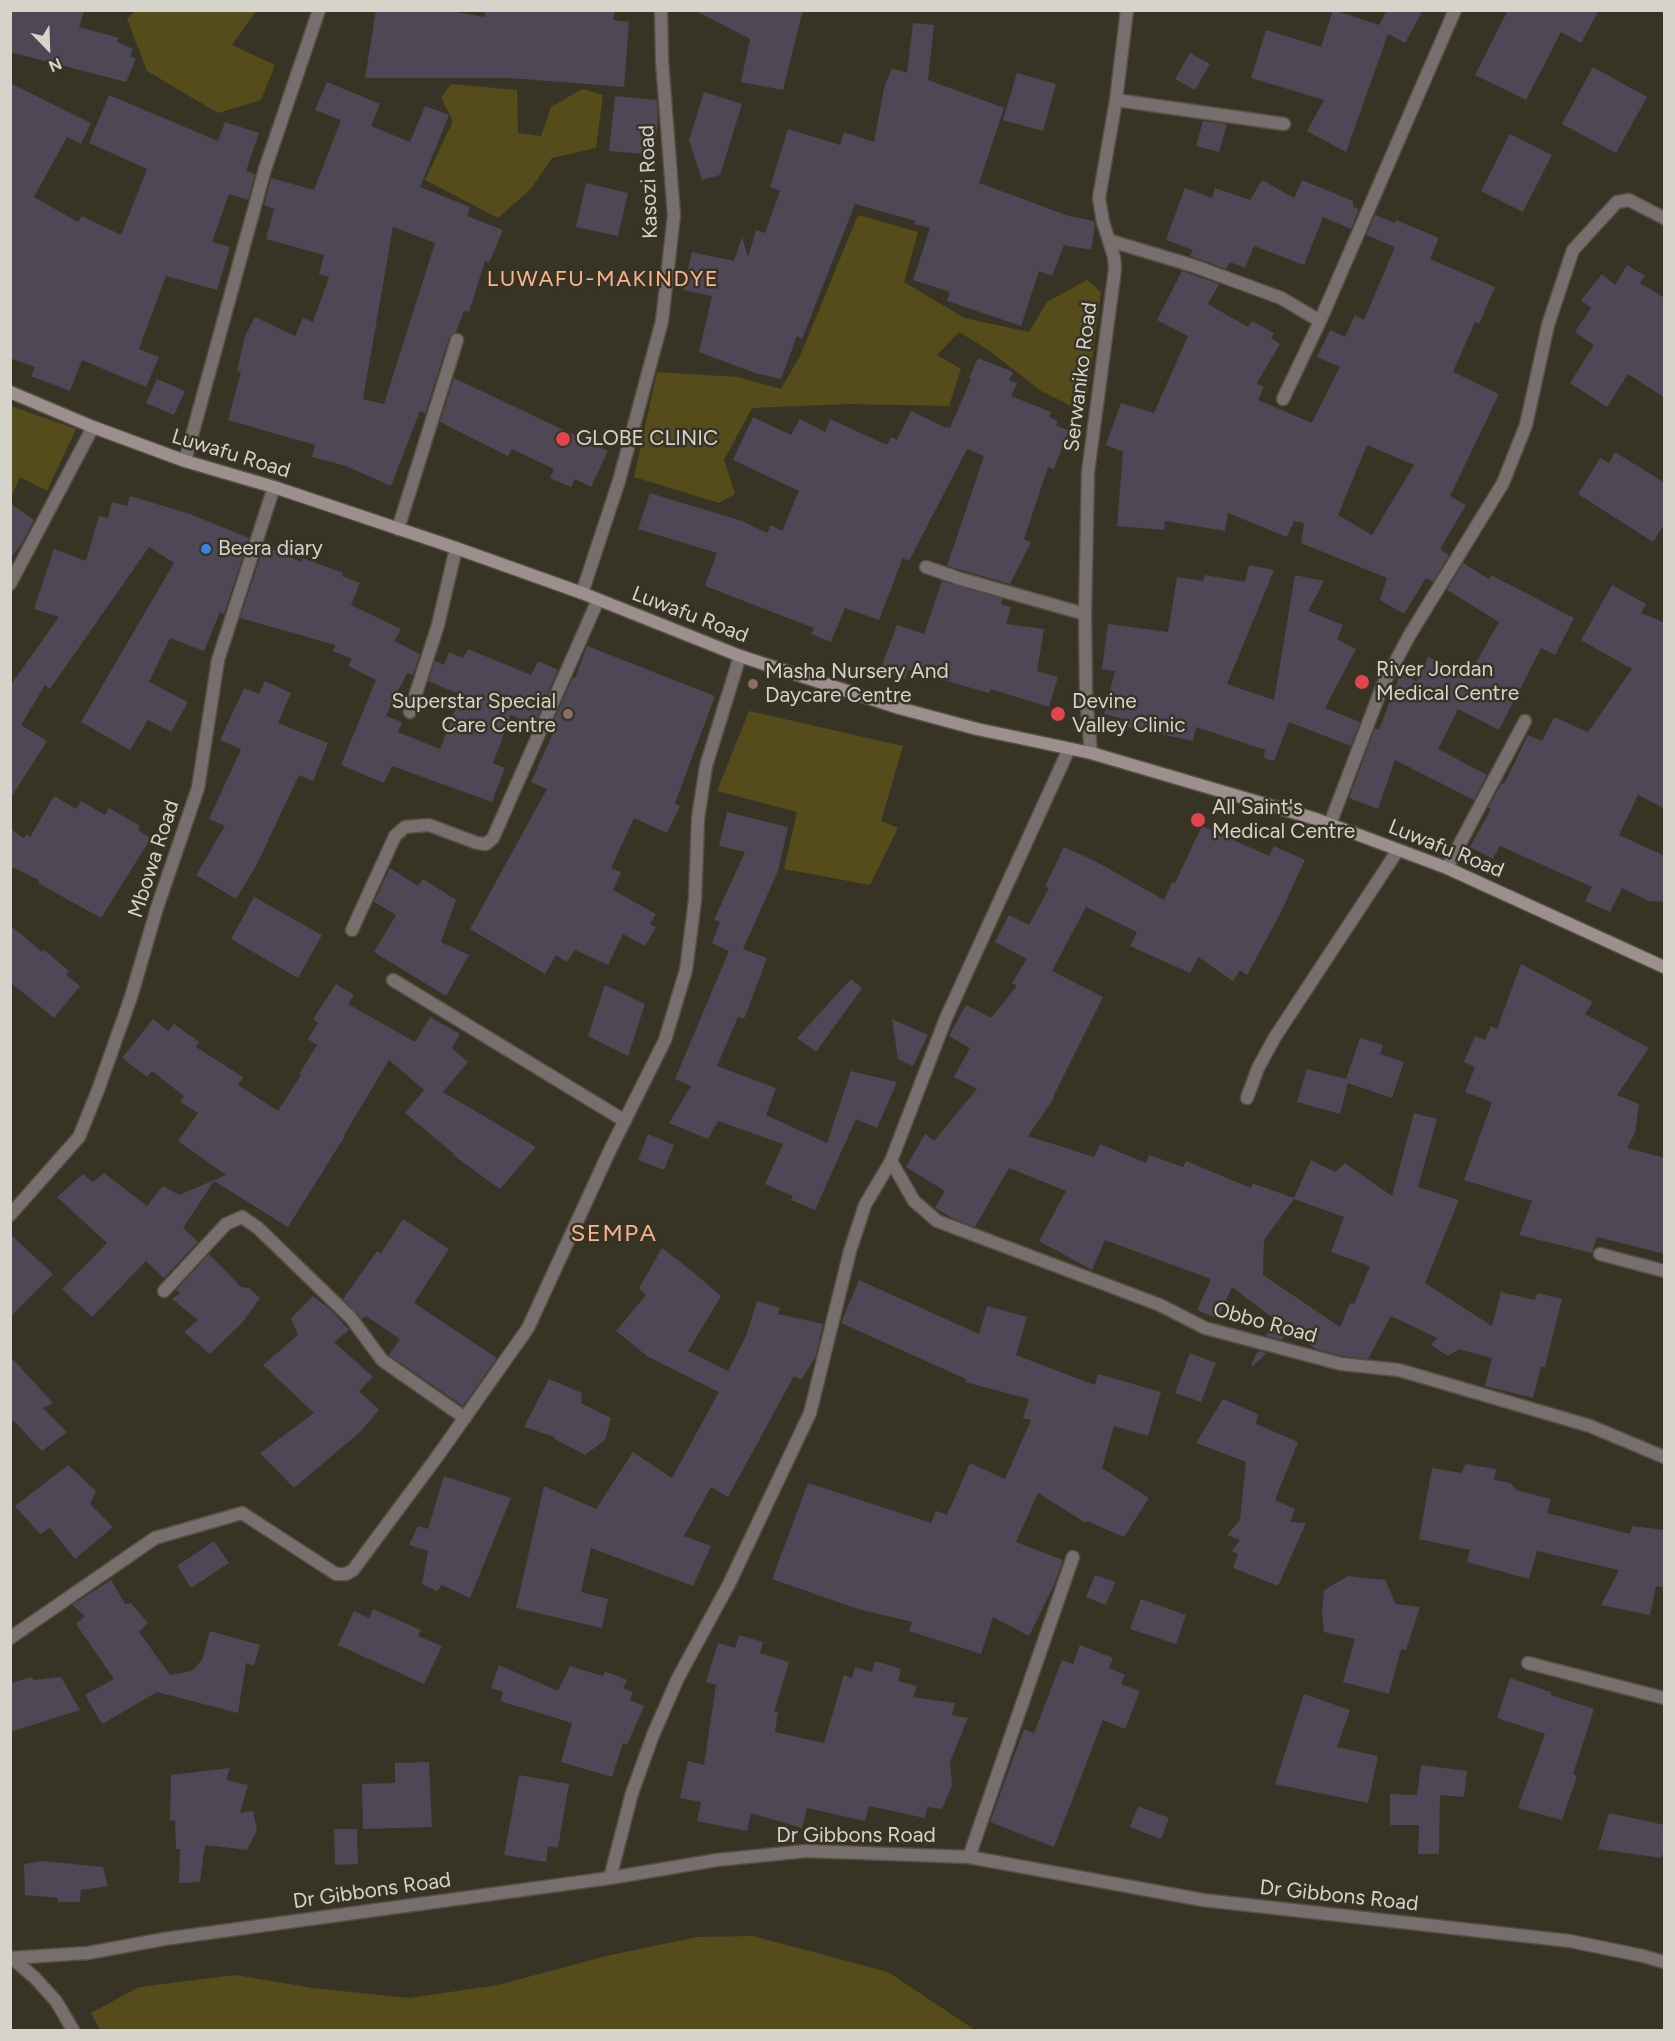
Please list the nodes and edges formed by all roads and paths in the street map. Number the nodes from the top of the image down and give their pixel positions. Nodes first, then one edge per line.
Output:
1 (319, 10) edge
2 (661, 10) edge
3 (1127, 10) edge
4 (1455, 10) edge
5 (1116, 99) junction
6 (1284, 124) dead end
7 (1665, 218) edge
8 (1111, 241) junction
9 (1320, 321) junction
10 (457, 339) dead end
11 (10, 392) edge
12 (1283, 399) dead end
13 (93, 427) junction
14 (184, 462) junction
15 (274, 487) junction
16 (398, 529) junction
17 (456, 548) junction
18 (926, 567) dead end
19 (10, 584) edge
20 (582, 593) junction
21 (597, 600) junction
22 (1085, 614) junction
23 (740, 656) junction
24 (410, 712) dead end
25 (1525, 722) dead end
26 (1070, 749) junction
27 (1090, 753) junction
28 (1330, 824) junction
29 (1398, 850) junction
30 (1447, 868) junction
31 (352, 930) dead end
32 (1665, 967) edge
33 (393, 980) dead end
34 (1247, 1098) dead end
35 (625, 1121) junction
36 (891, 1161) junction
37 (10, 1215) edge
38 (1600, 1254) dead end
39 (1665, 1271) edge
40 (164, 1291) dead end
41 (465, 1418) junction
42 (1665, 1456) edge
43 (1072, 1557) dead end
44 (10, 1638) edge
45 (1528, 1663) dead end
46 (1665, 1698) edge
47 (969, 1857) junction
48 (610, 1878) junction
49 (11, 1958) edge
50 (1665, 1962) edge
51 (73, 2031) edge

1 - 14 street
2 - 20 street, Kasozi Road
3 - 5 street, Serwaniko Road
4 - 9 street
5 - 6 street
5 - 8 street, Serwaniko Road
7 - 28 street
8 - 9 street
8 - 22 street, Serwaniko Road
9 - 12 street
10 - 16 street
11 - 13 street, Luwafu Road
13 - 14 street, Luwafu Road
13 - 19 street
14 - 15 street, Luwafu Road
15 - 16 street, Luwafu Road
15 - 37 street, Mbowa Road
16 - 17 street, Luwafu Road
17 - 20 street, Luwafu Road
17 - 24 street
18 - 22 street
20 - 21 street, Luwafu Road
21 - 23 street, Luwafu Road
21 - 31 street
22 - 27 street, Serwaniko Road
23 - 26 street, Luwafu Road
23 - 35 street
25 - 30 street
26 - 27 street, Luwafu Road
26 - 36 street
27 - 28 street, Luwafu Road
28 - 29 street, Luwafu Road
29 - 30 street, Luwafu Road
29 - 34 street
30 - 32 street, Luwafu Road
33 - 35 street
35 - 41 street
36 - 42 street, Obbo Road
36 - 48 street
38 - 39 street
40 - 41 street
41 - 44 street
43 - 47 street
45 - 46 street
47 - 48 street, Dr Gibbons Road
47 - 50 street, Dr Gibbons Road
48 - 49 street, Dr Gibbons Road
49 - 51 street

